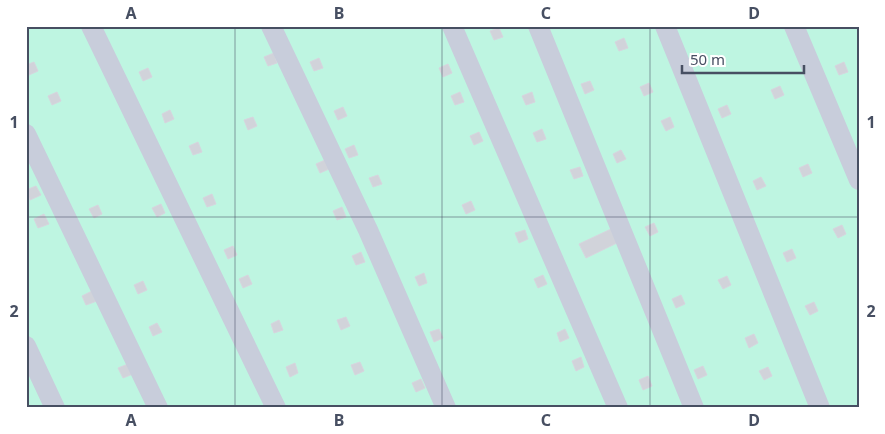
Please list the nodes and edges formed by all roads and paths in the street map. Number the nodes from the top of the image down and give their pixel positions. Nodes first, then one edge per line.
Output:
1 (91, 26) edge
2 (271, 26) edge
3 (452, 26) edge
4 (538, 26) edge
5 (665, 26) edge
6 (794, 26) edge
7 (26, 134) edge
8 (859, 180) edge
9 (27, 348) edge
10 (55, 408) edge
11 (158, 408) edge
12 (276, 408) edge
13 (446, 408) edge
14 (618, 408) edge
15 (694, 408) edge
16 (820, 408) edge

1 - 12 lane
2 - 13 lane
3 - 14 lane
4 - 15 lane
5 - 16 lane
6 - 8 lane
7 - 11 lane
9 - 10 lane

